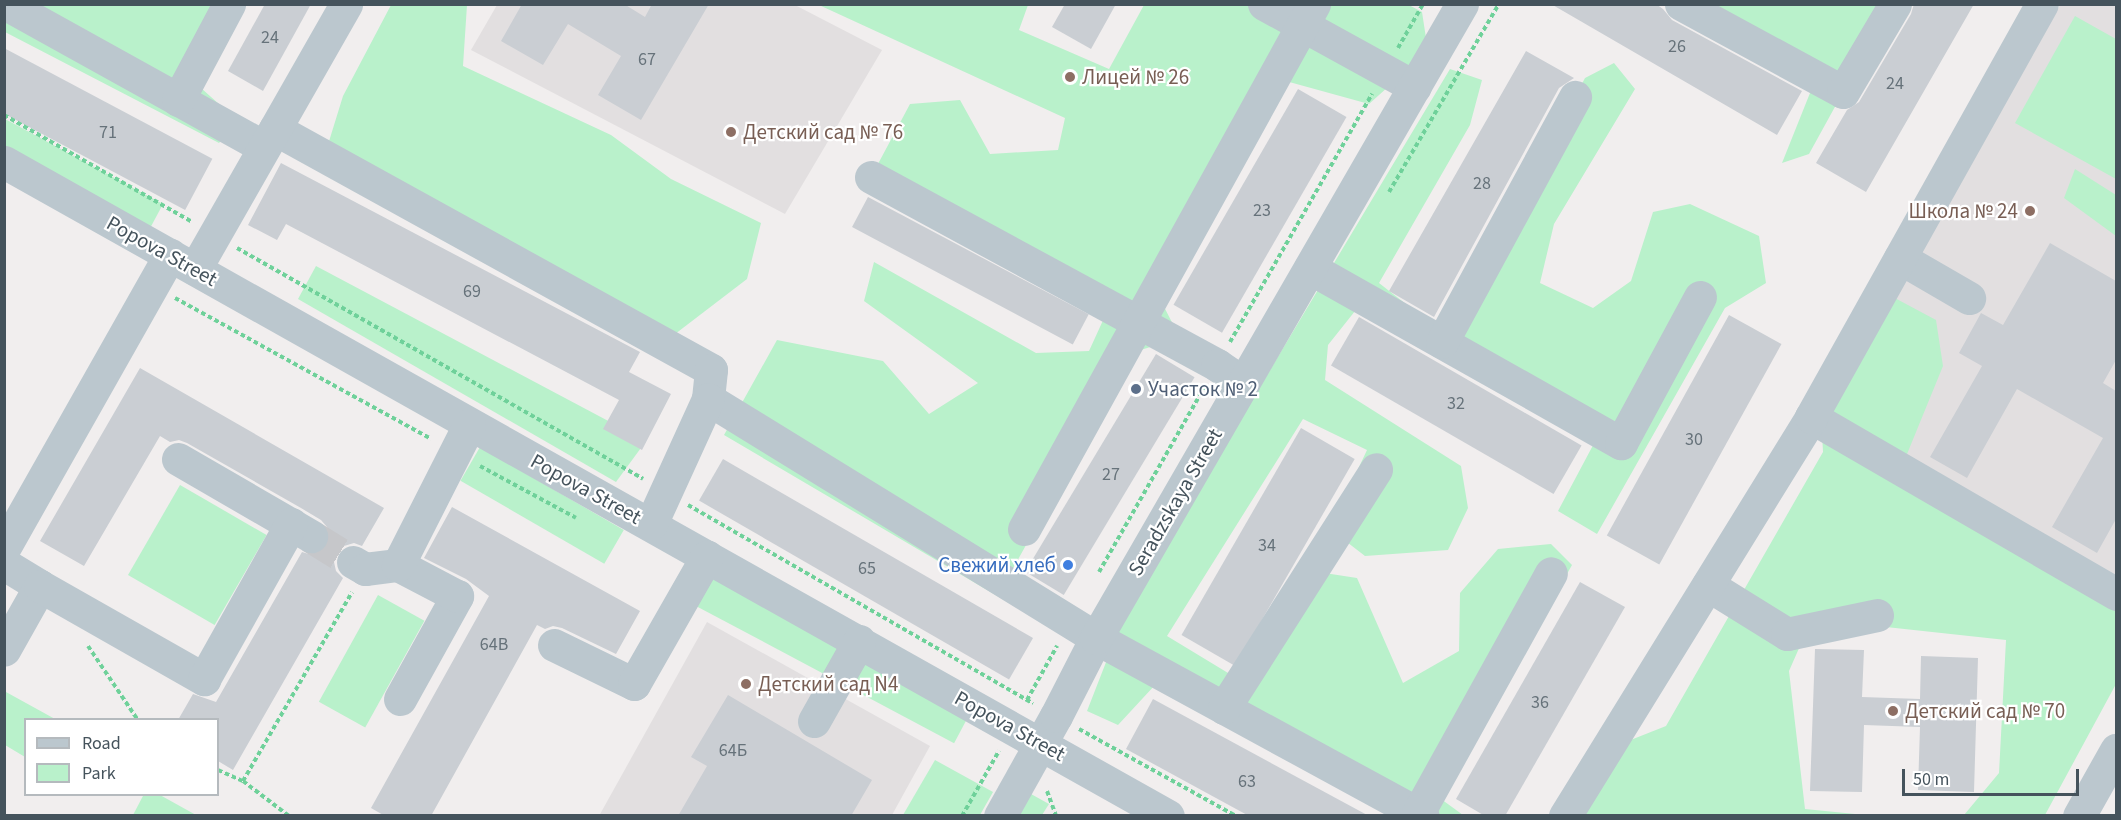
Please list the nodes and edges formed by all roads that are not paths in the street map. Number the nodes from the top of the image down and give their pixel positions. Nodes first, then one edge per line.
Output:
1 (6, 4) edge
2 (229, 4) edge
3 (346, 4) edge
4 (1264, 4) edge
5 (1462, 4) edge
6 (1681, 4) edge
7 (1895, 4) edge
8 (2042, 4) edge
9 (1308, 15) edge
10 (1414, 87) junction
11 (1575, 97) dead end
12 (178, 100) junction
13 (270, 138) junction
14 (4, 162) edge
15 (872, 177) dead end
16 (1900, 258) junction
17 (183, 262) junction
18 (1310, 268) junction
19 (1700, 297) dead end
20 (1969, 297) dead end
21 (1136, 323) junction
22 (1442, 342) junction
23 (1244, 383) junction
24 (708, 399) junction
25 (1811, 417) junction
26 (463, 439) junction
27 (178, 459) dead end
28 (1376, 469) dead end
29 (651, 524) junction
30 (1024, 529) dead end
31 (4, 548) edge
32 (707, 556) junction
33 (4, 564) edge
34 (359, 565) tunnel mouth
35 (398, 565) junction
36 (1551, 573) dead end
37 (1708, 585) junction
38 (40, 586) junction
39 (2116, 594) edge
40 (1877, 615) dead end
41 (1096, 638) junction
42 (859, 642) junction
43 (554, 645) dead end
44 (4, 650) edge
45 (400, 699) dead end
46 (1224, 708) junction
47 (814, 721) dead end
48 (1049, 730) junction
49 (2116, 750) edge
50 (1420, 814) edge
51 (1000, 816) edge
52 (1168, 816) edge
53 (1565, 816) edge
54 (2079, 816) edge

1 - 12 street
2 - 12 street
3 - 13 street
4 - 9 street
5 - 10 street, Seradzskaya Street
6 - 7 street
8 - 16 street
9 - 10 street
9 - 21 street
10 - 18 street, Seradzskaya Street
11 - 22 street
12 - 13 street
13 - 17 street
13 - 24 street
14 - 17 street, Popova Street
15 - 21 street
16 - 20 street
16 - 25 street
17 - 26 street, Popova Street
17 - 31 street
18 - 22 street
18 - 23 street, Seradzskaya Street
19 - 22 street
21 - 23 street
21 - 30 street
23 - 41 street, Seradzskaya Street
24 - 29 street
24 - 41 street
25 - 37 street
25 - 39 street
26 - 29 street, Popova Street
26 - 35 street
27 - 38 street
28 - 46 street
29 - 32 street, Popova Street
32 - 42 street, Popova Street
32 - 43 street
33 - 38 street
34 - 35 street
35 - 45 street
36 - 50 street
37 - 40 street
37 - 53 street
38 - 44 street
41 - 46 street
41 - 48 street, Seradzskaya Street
42 - 47 street
42 - 48 street, Popova Street
46 - 50 street
48 - 51 street, Seradzskaya Street
48 - 52 street, Popova Street
49 - 54 street

